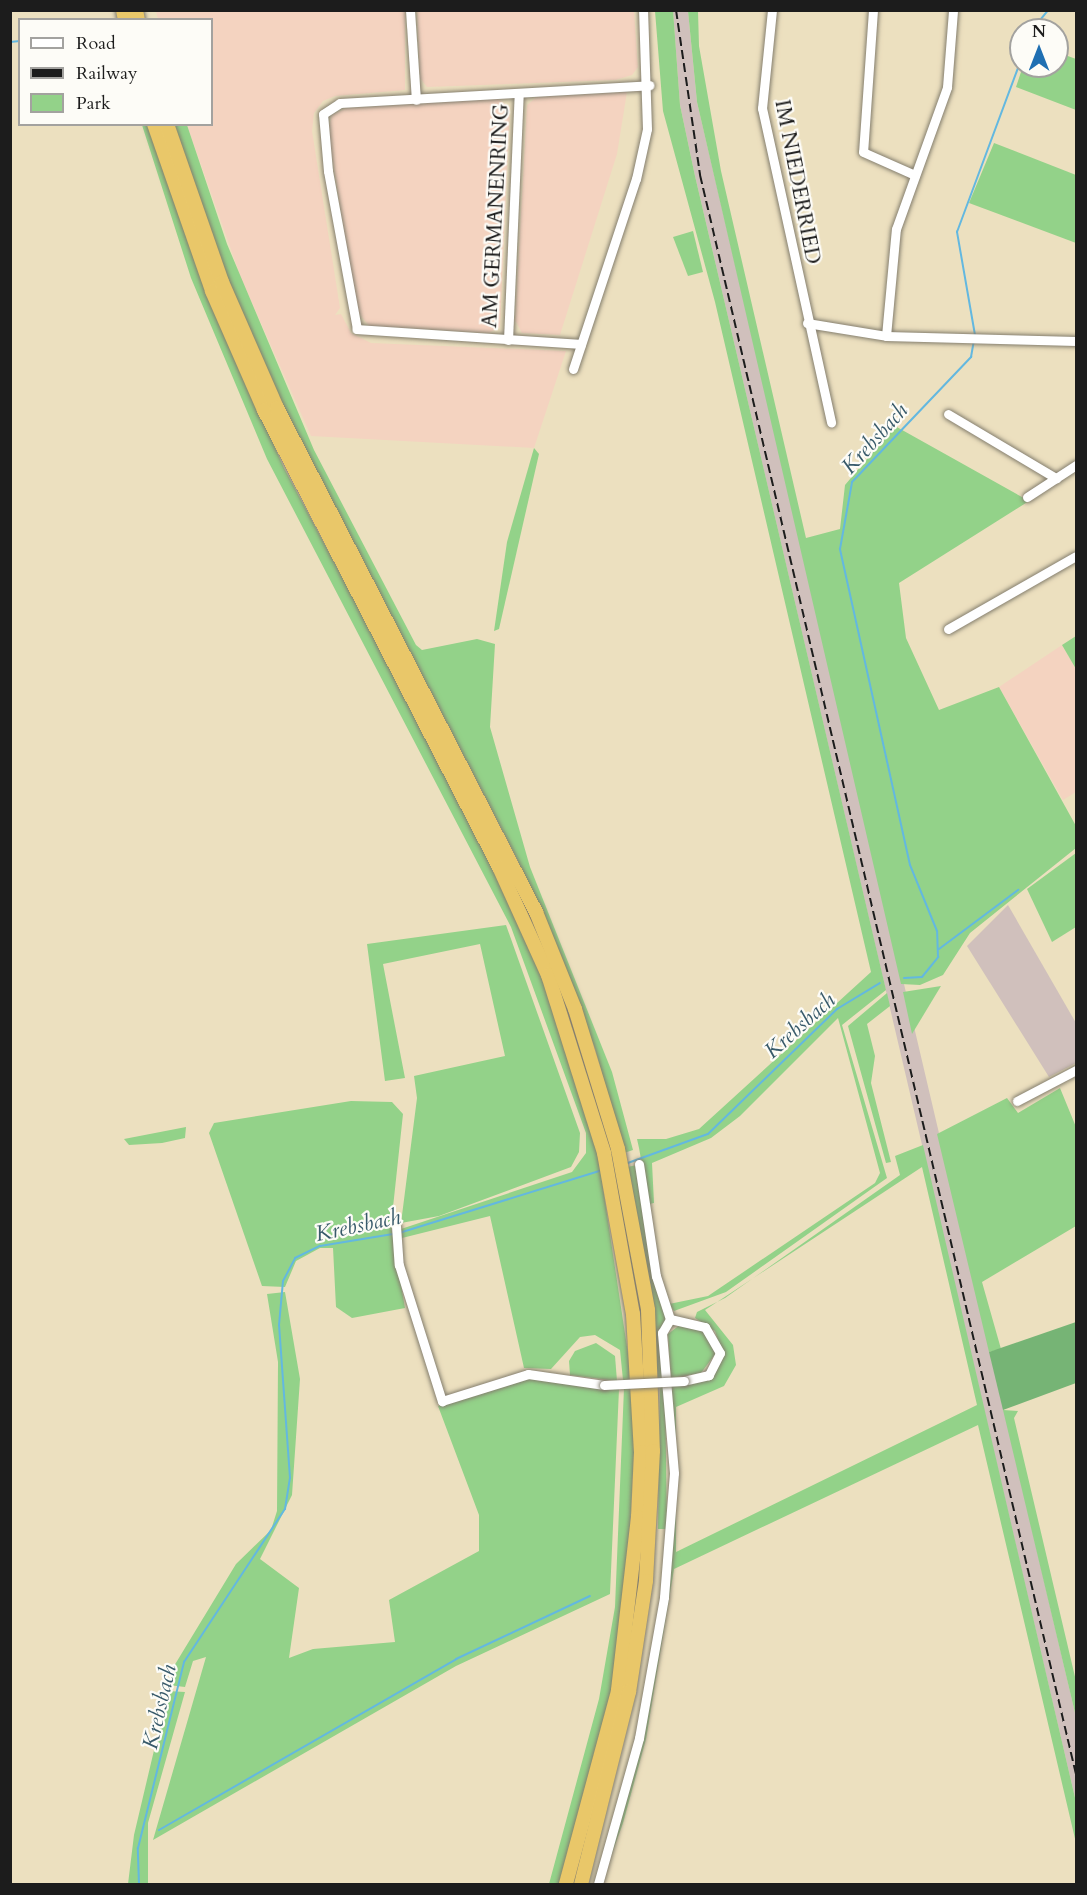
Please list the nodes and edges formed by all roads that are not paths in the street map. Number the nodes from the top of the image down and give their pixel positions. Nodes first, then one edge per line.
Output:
1 (410, 10) edge
2 (643, 10) edge
3 (772, 10) edge
4 (873, 10) edge
5 (953, 10) edge
6 (649, 85) junction
7 (519, 93) junction
8 (416, 100) junction
9 (155, 126) edge
10 (168, 126) edge
11 (915, 176) junction
12 (807, 323) junction
13 (886, 336) junction
14 (508, 340) junction
15 (1077, 341) edge
16 (582, 344) junction
17 (573, 369) dead end
18 (948, 414) dead end
19 (831, 423) dead end
20 (1077, 465) edge
21 (1056, 478) junction
22 (1027, 497) dead end
23 (1077, 556) edge
24 (948, 629) dead end
25 (1077, 1070) edge
26 (1017, 1101) dead end
27 (639, 1164) dead end
28 (396, 1226) dead end
29 (670, 1318) junction
30 (567, 1884) edge
31 (580, 1884) edge
32 (598, 1884) edge

1 - 8 street
2 - 6 street
3 - 12 street, IM NIEDERRIED
4 - 11 street
5 - 11 street
6 - 7 street, AM GERMANENRING
6 - 16 street
7 - 8 street, AM GERMANENRING
7 - 14 street, AM GERMANENRING
8 - 14 street, AM GERMANENRING
9 - 30 highway
10 - 31 highway
11 - 13 street
12 - 13 street
12 - 19 street, IM NIEDERRIED
13 - 15 street
14 - 16 street, AM GERMANENRING
16 - 17 street
18 - 21 street
20 - 21 street
21 - 22 street
23 - 24 street
25 - 26 street
27 - 29 street
28 - 29 street, bridge
29 - 32 street

